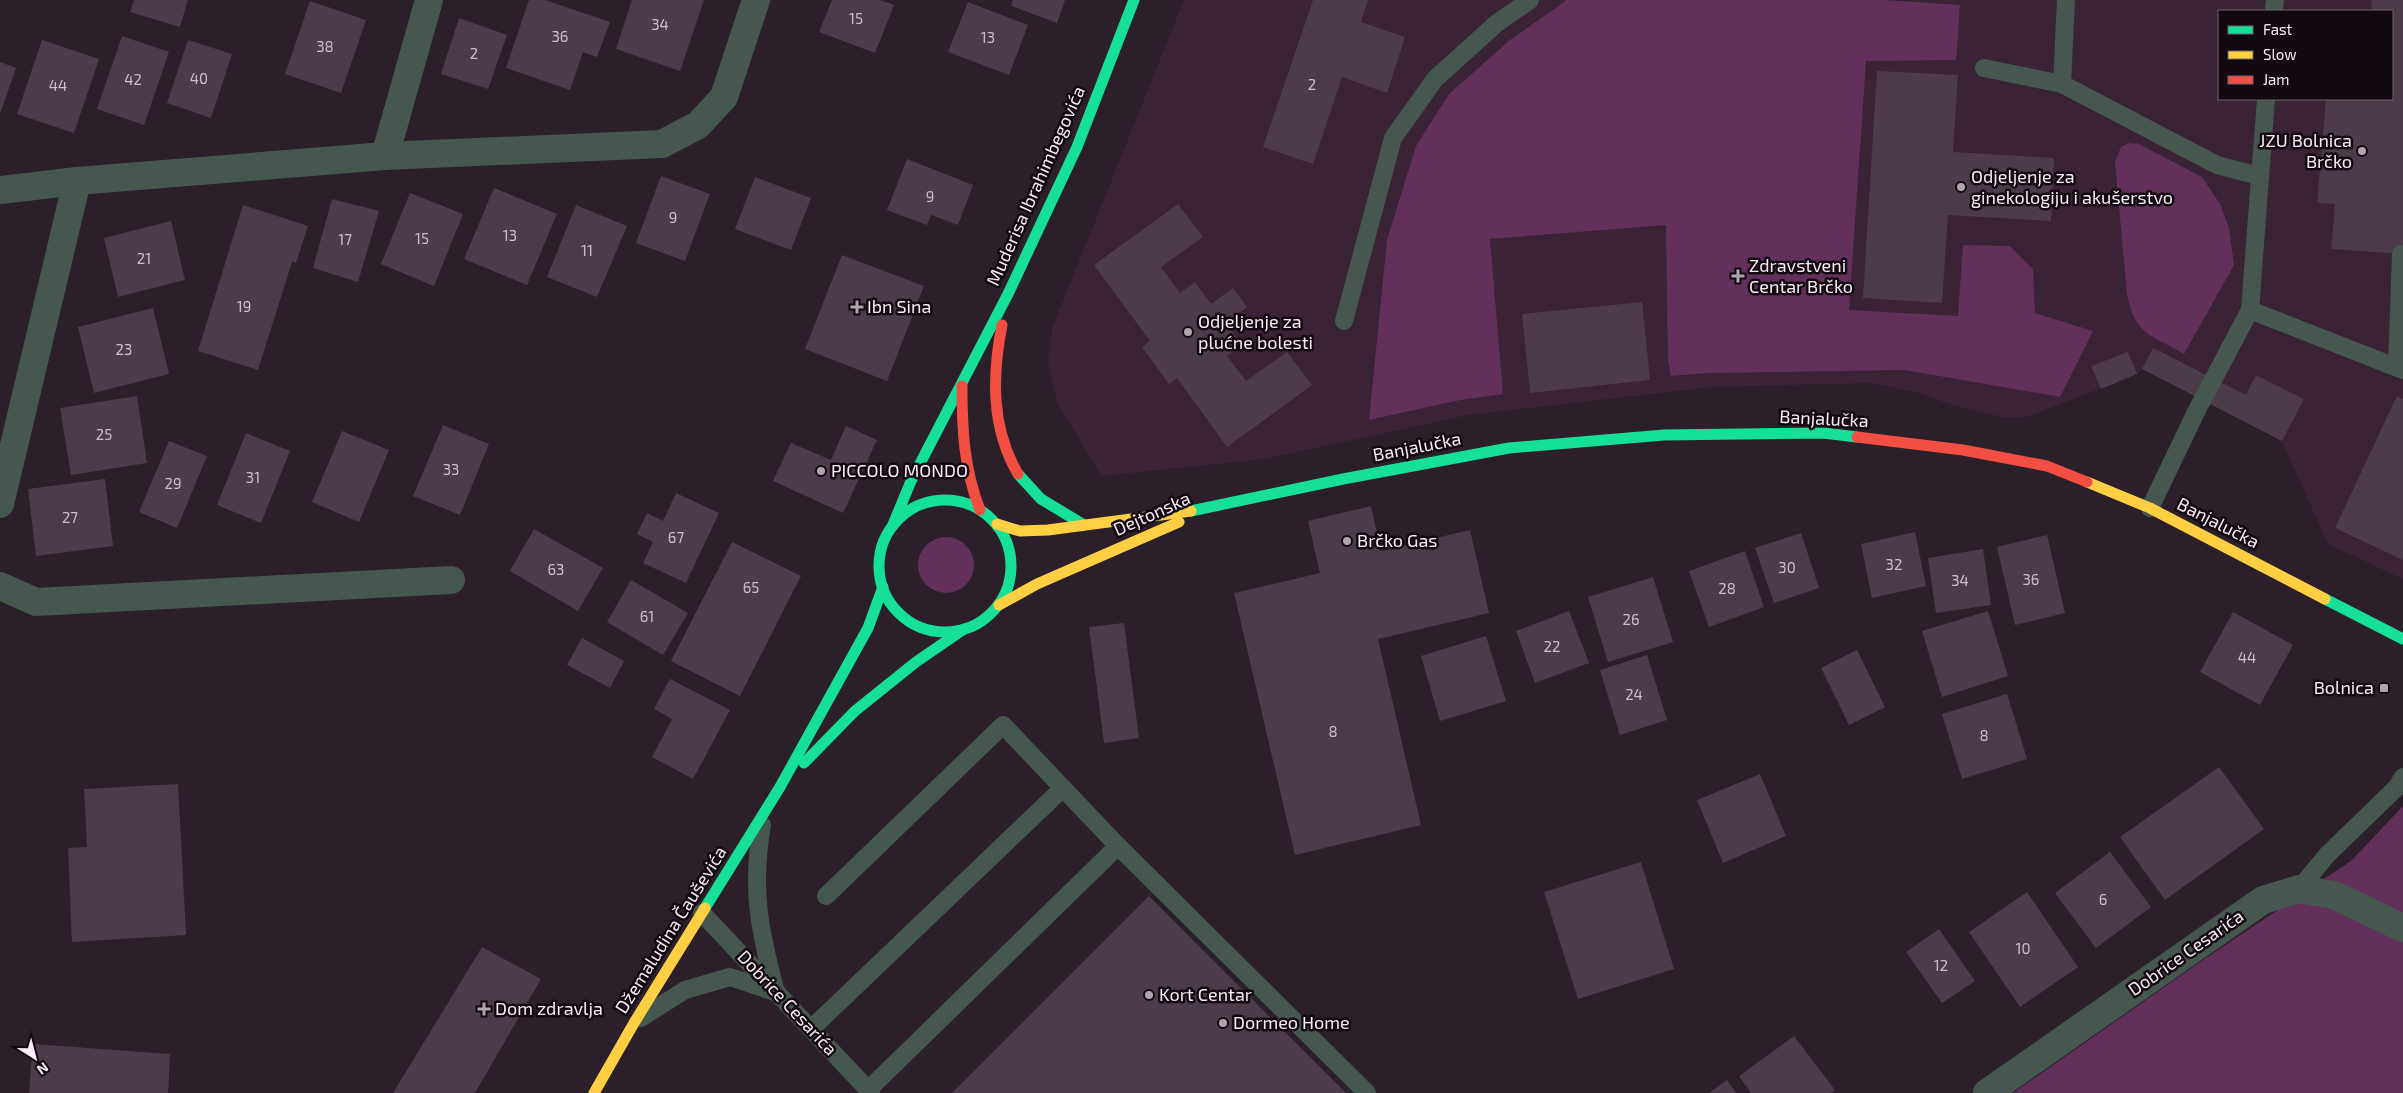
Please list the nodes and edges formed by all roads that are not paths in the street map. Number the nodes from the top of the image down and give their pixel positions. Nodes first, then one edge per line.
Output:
1 (429, 0) edge
2 (756, 0) edge
3 (1134, 0) edge
4 (1530, 0) edge
5 (2066, 0) edge
6 (1984, 68) dead end
7 (2062, 84) junction
8 (2266, 100) edge
9 (385, 156) junction
10 (2259, 176) junction
11 (77, 181) junction
12 (0, 190) edge
13 (2401, 254) dead end
14 (1008, 294) junction
15 (2250, 310) junction
16 (1344, 321) dead end
17 (2400, 368) edge
18 (962, 383) junction
19 (0, 504) edge
20 (2150, 508) junction
21 (1207, 509) junction
22 (980, 510) junction
23 (997, 524) junction
24 (1084, 525) junction
25 (892, 527) junction
26 (451, 580) dead end
27 (0, 586) edge
28 (883, 587) junction
29 (999, 604) junction
30 (964, 629) junction
31 (2403, 639) edge
32 (2403, 777) edge
33 (780, 787) junction
34 (1064, 788) junction
35 (764, 813) junction
36 (1118, 846) junction
37 (2299, 889) junction
38 (826, 896) dead end
39 (702, 913) junction
40 (2403, 928) edge
41 (776, 992) junction
42 (634, 1023) junction
43 (810, 1029) junction
44 (870, 1091) edge
45 (594, 1093) edge
46 (1367, 1093) edge
47 (1986, 1093) edge

1 - 9 street
2 - 9 street
3 - 14 main road, Muderisa Ibrahimbegovića
4 - 16 lane
5 - 7 lane
6 - 7 lane
7 - 10 lane
8 - 10 lane
9 - 11 street
10 - 15 lane
11 - 12 street
11 - 19 street
13 - 17 lane
14 - 18 main road, Muderisa Ibrahimbegovića
14 - 24 main road
15 - 17 lane
15 - 20 lane
18 - 22 main road, Muderisa Ibrahimbegovića
18 - 25 main road, Muderisa Ibrahimbegovića
20 - 21 main road, Banjalučka
20 - 31 main road, Banjalučka
21 - 24 main road, Dejtonska
21 - 29 main road, Dejtonska
22 - 23 main road
22 - 25 main road
23 - 24 main road, Dejtonska
23 - 29 main road
25 - 28 main road
26 - 27 street
28 - 30 main road
28 - 33 main road, Džemaludina Čauševića
29 - 30 main road
30 - 33 main road, Džemaludina Čauševića
32 - 37 lane
33 - 35 main road, Džemaludina Čauševića
34 - 36 lane
34 - 38 lane
34 - 43 lane
35 - 39 main road, Džemaludina Čauševića
35 - 41 lane
36 - 44 lane
36 - 46 lane
37 - 40 street, Dobrice Cesarića
37 - 47 street, Dobrice Cesarića
39 - 41 lane, Dobrice Cesarića
39 - 42 main road, Džemaludina Čauševića
41 - 42 lane
41 - 43 lane, Dobrice Cesarića
42 - 45 main road, Džemaludina Čauševića
43 - 44 lane, Dobrice Cesarića

